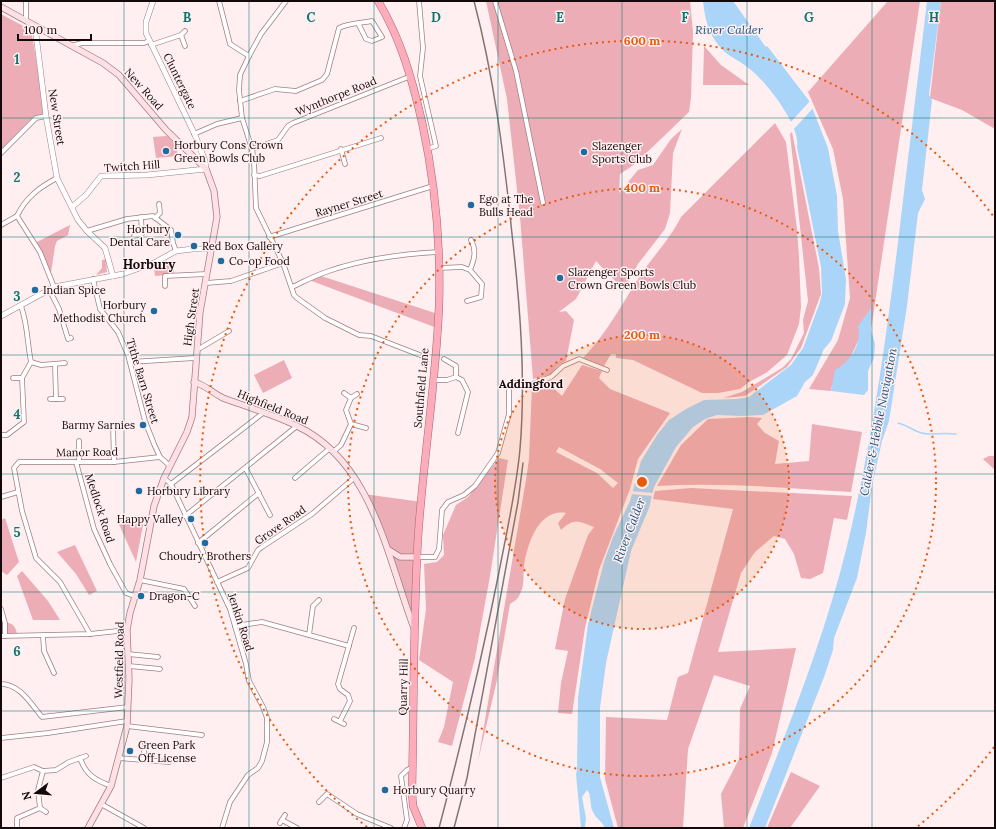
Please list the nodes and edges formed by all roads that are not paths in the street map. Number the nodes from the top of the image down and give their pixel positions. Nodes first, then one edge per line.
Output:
1 (26, 1) edge
2 (153, 1) edge
3 (219, 1) edge
4 (286, 1) edge
5 (378, 1) edge
6 (419, 1) edge
7 (495, 1) edge
8 (1, 7) edge
9 (26, 21) junction
10 (358, 23) junction
11 (35, 26) junction
12 (233, 29) dead end
13 (185, 31) dead end
14 (226, 31) junction
15 (181, 35) junction
16 (150, 43) junction
17 (70, 46) junction
18 (184, 46) dead end
19 (249, 56) junction
20 (411, 76) junction
21 (240, 101) junction
22 (46, 116) junction
23 (242, 118) junction
24 (194, 134) junction
25 (378, 138) dead end
26 (252, 149) junction
27 (427, 149) junction
28 (341, 150) junction
29 (1, 153) edge
30 (345, 164) dead end
31 (206, 168) junction
32 (254, 176) junction
33 (57, 178) junction
34 (434, 186) junction
35 (543, 203) dead end
36 (159, 204) dead end
37 (72, 207) junction
38 (17, 216) junction
39 (141, 217) junction
40 (155, 218) junction
41 (1, 225) edge
42 (87, 231) junction
43 (134, 236) dead end
44 (269, 236) junction
45 (471, 240) dead end
46 (211, 250) junction
47 (176, 251) junction
48 (439, 252) junction
49 (283, 263) junction
50 (439, 268) junction
51 (470, 270) junction
52 (207, 274) junction
53 (113, 276) junction
54 (93, 279) junction
55 (206, 283) junction
56 (165, 286) dead end
57 (292, 287) junction
58 (51, 288) junction
59 (467, 301) dead end
60 (21, 306) junction
61 (1, 316) edge
62 (229, 332) dead end
63 (71, 338) dead end
64 (196, 350) junction
65 (425, 357) dead end
66 (196, 358) junction
67 (444, 359) dead end
68 (31, 362) junction
69 (130, 362) junction
70 (65, 363) dead end
71 (55, 364) junction
72 (607, 370) dead end
73 (456, 377) junction
74 (13, 378) dead end
75 (22, 378) junction
76 (433, 380) junction
77 (194, 382) junction
78 (344, 393) dead end
79 (357, 394) dead end
80 (351, 398) junction
81 (50, 399) dead end
82 (56, 399) junction
83 (63, 399) dead end
84 (262, 412) junction
85 (351, 424) junction
86 (113, 426) dead end
87 (297, 426) junction
88 (366, 428) dead end
89 (458, 433) dead end
90 (1, 435) edge
91 (79, 440) dead end
92 (331, 450) junction
93 (160, 457) junction
94 (78, 462) junction
95 (114, 462) junction
96 (301, 464) dead end
97 (170, 466) junction
98 (246, 469) junction
99 (305, 469) junction
100 (164, 478) junction
101 (295, 478) dead end
102 (354, 478) junction
103 (171, 484) junction
104 (18, 492) junction
105 (259, 493) junction
106 (2, 498) edge
107 (270, 515) dead end
108 (185, 516) junction
109 (198, 542) junction
110 (388, 549) junction
111 (417, 557) junction
112 (140, 580) junction
113 (217, 582) junction
114 (134, 596) junction
115 (319, 600) dead end
116 (195, 606) dead end
117 (1, 609) edge
118 (235, 626) junction
119 (354, 628) dead end
120 (127, 630) junction
121 (415, 630) junction
122 (90, 634) junction
123 (309, 635) junction
124 (3, 636) edge
125 (42, 636) junction
126 (349, 646) junction
127 (128, 654) junction
128 (158, 656) dead end
129 (129, 666) junction
130 (160, 669) dead end
131 (54, 673) dead end
132 (1, 684) edge
133 (128, 707) junction
134 (334, 719) dead end
135 (127, 723) junction
136 (202, 735) dead end
137 (1, 738) edge
138 (145, 744) dead end
139 (86, 756) dead end
140 (80, 758) junction
141 (118, 758) junction
142 (143, 760) junction
143 (169, 762) dead end
144 (413, 767) junction
145 (43, 771) junction
146 (1, 778) edge
147 (111, 786) junction
148 (319, 802) dead end
149 (101, 804) junction
150 (40, 808) junction
151 (46, 812) dead end
152 (285, 815) dead end
153 (17, 828) edge
154 (88, 828) edge
155 (144, 828) edge
156 (222, 828) edge
157 (297, 828) edge
158 (391, 828) edge
159 (404, 828) edge
160 (422, 828) edge

1 - 9 street
2 - 16 street, Cluntergate
3 - 14 street
4 - 19 street
5 - 20 highway, Southfield Lane
6 - 27 street
7 - 35 street
8 - 9 main road, New Road
9 - 11 main road, New Road
10 - 10 street
10 - 21 street
11 - 17 main road, New Road
11 - 22 street, New Street
12 - 14 street
13 - 15 street
14 - 19 street
15 - 16 street
15 - 18 street
16 - 17 street
16 - 24 street, Cluntergate
17 - 31 main road, New Road
19 - 21 street
20 - 26 street, Wynthorpe Road
20 - 27 highway, Southfield Lane
21 - 23 street
22 - 29 street
22 - 33 street, New Street
23 - 24 street
23 - 26 street
24 - 31 street, Cluntergate
25 - 28 street
26 - 32 street
27 - 34 highway, Southfield Lane
28 - 30 street
28 - 32 street
31 - 37 street, Twitch Hill
31 - 46 main road, High Street
32 - 44 street
33 - 37 street, New Street
33 - 38 street
34 - 44 street, Rayner Street
34 - 48 highway, Southfield Lane
36 - 40 street
37 - 42 street, New Street
38 - 41 street
38 - 58 street
39 - 40 street
39 - 42 street
39 - 43 street
40 - 47 street
42 - 53 street, New Street
44 - 49 street
45 - 51 street
46 - 47 street
46 - 52 main road, High Street
47 - 53 street
48 - 50 highway, Southfield Lane
48 - 57 street
49 - 55 street
49 - 57 street
50 - 51 street
50 - 76 highway, Southfield Lane
51 - 59 street
52 - 55 main road, High Street
52 - 56 street
53 - 54 street
54 - 58 street
54 - 69 street, Tithe Barn Street
55 - 64 main road, High Street
57 - 65 street
58 - 60 street
58 - 63 street
60 - 61 street
60 - 68 street
62 - 64 street
64 - 66 main road, High Street
66 - 69 street
66 - 77 main road, High Street
67 - 73 street
68 - 71 street
68 - 75 street
69 - 93 street, Tithe Barn Street
70 - 71 street
71 - 82 street
72 - 111 street, bridge
73 - 76 street
73 - 89 street
74 - 75 street
75 - 90 street
76 - 111 highway, Southfield Lane
77 - 84 main road, Highfield Road
77 - 97 main road, High Street
78 - 80 street
79 - 80 street
80 - 85 street
81 - 82 street
82 - 83 street
84 - 87 main road, Highfield Road
84 - 103 street
85 - 88 street
85 - 92 street
86 - 95 street
87 - 92 main road, Highfield Road
87 - 98 street
91 - 94 street, Medlock Road
92 - 99 street
92 - 102 main road, Highfield Road
93 - 95 street, Manor Road
93 - 97 street, Tithe Barn Street
94 - 95 street, Manor Road
94 - 104 street, Manor Road
94 - 114 street, Medlock Road
96 - 99 street
97 - 100 main road, Westfield Road
98 - 105 street
98 - 108 street
99 - 101 street
100 - 103 street, Jenkin Road
100 - 112 main road, Westfield Road
102 - 110 main road, Quarry Hill
102 - 113 street, Grove Road
103 - 108 street, Jenkin Road
104 - 106 street
104 - 122 street
105 - 107 street
105 - 109 street
108 - 109 street, Jenkin Road
109 - 113 street, Jenkin Road
110 - 111 main road
110 - 121 main road, Quarry Hill
111 - 121 highway, Southfield Lane
112 - 114 main road, Westfield Road
112 - 116 street
113 - 118 street, Jenkin Road
114 - 120 main road, Westfield Road
115 - 123 street
117 - 124 street
118 - 123 street
118 - 156 street, Jenkin Road
119 - 126 street
120 - 122 street
120 - 127 main road, Westfield Road
121 - 144 highway, Quarry Hill
122 - 125 street
123 - 126 street
124 - 125 street
125 - 131 street
126 - 134 street
127 - 128 street
127 - 129 main road, Westfield Road
129 - 130 street
129 - 133 main road, Westfield Road
132 - 133 street
133 - 135 main road, Westfield Road
135 - 136 street
135 - 137 street
135 - 141 main road, Westfield Road
138 - 142 street
139 - 140 street
140 - 145 street
140 - 147 street
141 - 142 street
141 - 147 main road, Westfield Road
142 - 143 street
144 - 159 street
144 - 160 highway, Quarry Hill
145 - 146 street
145 - 150 street
147 - 149 main road, Westfield Road
148 - 158 street
149 - 154 main road, Westfield Road
149 - 155 street
150 - 151 street
150 - 153 street
152 - 157 street

